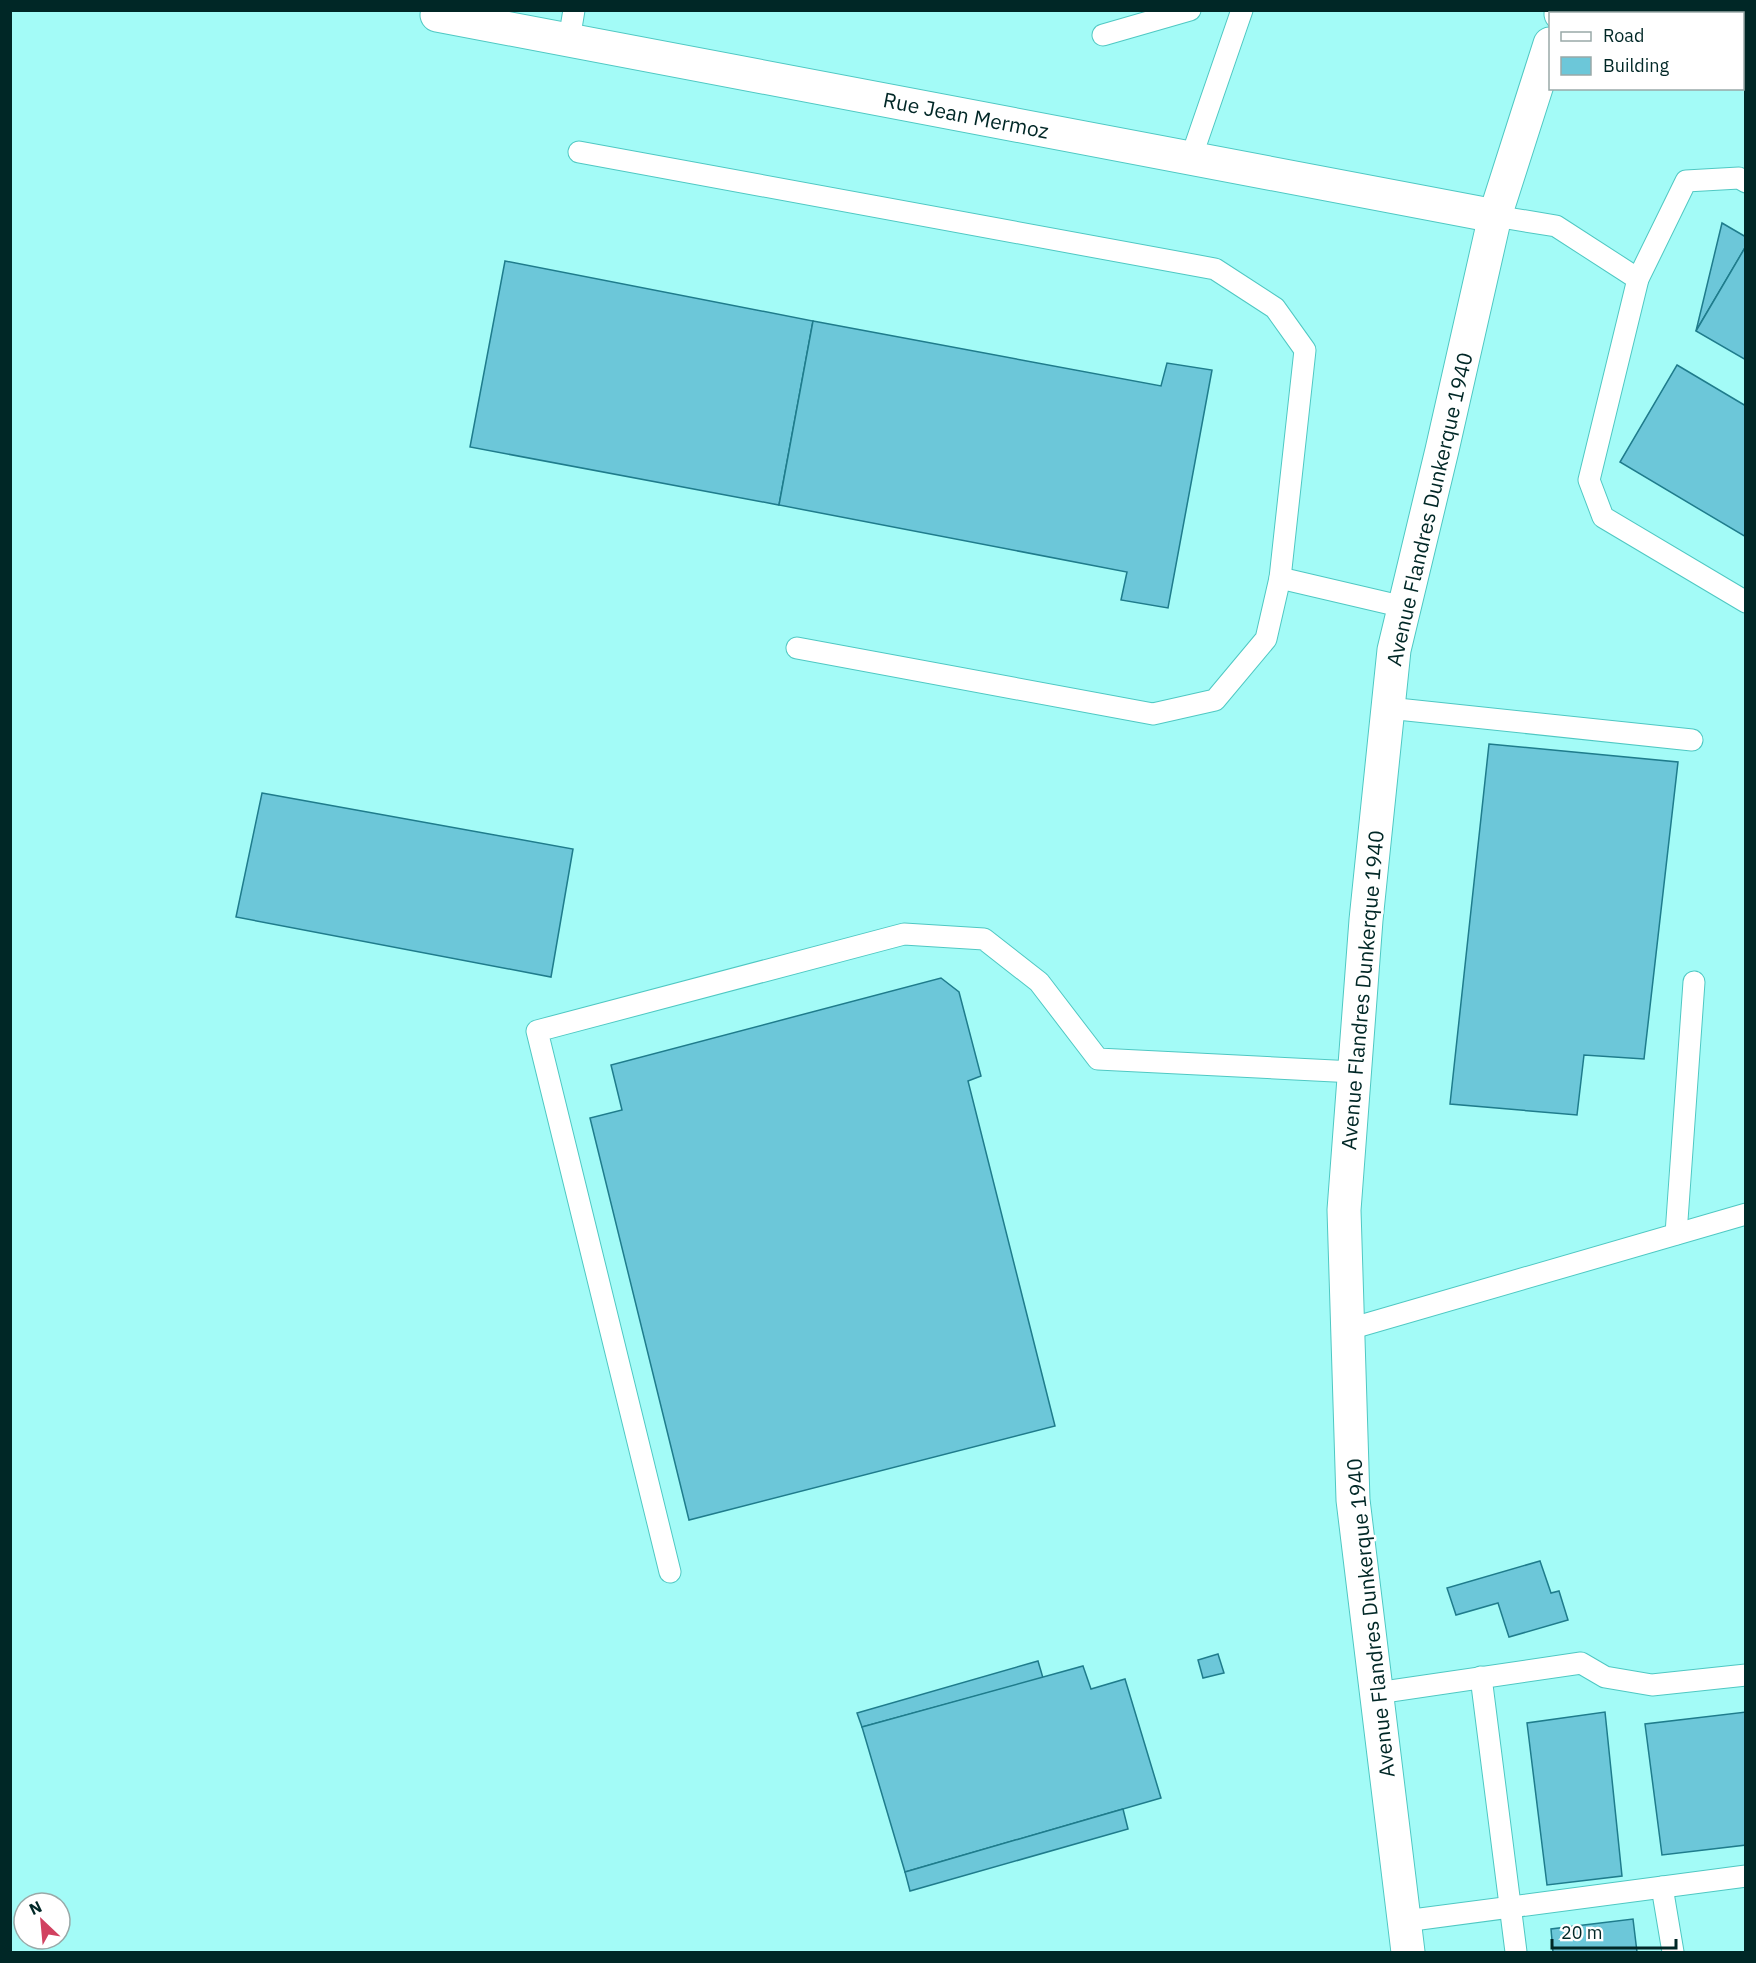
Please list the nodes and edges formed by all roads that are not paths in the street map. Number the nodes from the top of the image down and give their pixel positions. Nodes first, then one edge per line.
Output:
1 (1190, 10) edge
2 (1242, 10) edge
3 (437, 15) dead end
4 (571, 25) edge
5 (1103, 35) dead end
6 (1549, 50) edge
7 (579, 152) dead end
8 (1191, 158) junction
9 (1746, 182) edge
10 (1495, 216) junction
11 (1638, 279) junction
12 (1280, 578) junction
13 (1746, 602) edge
14 (1404, 607) junction
15 (797, 648) dead end
16 (1388, 708) junction
17 (1692, 740) dead end
18 (1694, 982) dead end
19 (1354, 1072) junction
20 (1746, 1214) edge
21 (1676, 1234) junction
22 (1346, 1330) junction
23 (670, 1572) dead end
24 (1746, 1675) edge
25 (1481, 1677) junction
26 (1377, 1693) junction
27 (1746, 1876) edge
28 (1662, 1887) junction
29 (1510, 1907) junction
30 (1404, 1921) junction
31 (1408, 1953) edge
32 (1516, 1953) edge
33 (1673, 1953) edge

1 - 5 lane
2 - 8 lane
3 - 4 street, Rue Jean Mermoz
4 - 8 street, Rue Jean Mermoz
6 - 10 street, Avenue Flandres Dunkerque 1940
7 - 12 lane
8 - 10 street, Rue Jean Mermoz
9 - 11 lane
10 - 11 lane
10 - 14 street, Avenue Flandres Dunkerque 1940
11 - 13 lane
12 - 14 lane
12 - 15 lane
14 - 16 street, Avenue Flandres Dunkerque 1940
16 - 17 lane
16 - 19 street, Avenue Flandres Dunkerque 1940
18 - 21 lane
19 - 22 street, Avenue Flandres Dunkerque 1940
19 - 23 lane
20 - 21 lane
21 - 22 lane
22 - 26 street, Avenue Flandres Dunkerque 1940
24 - 25 lane
25 - 26 lane
25 - 29 lane
26 - 30 street, Avenue Flandres Dunkerque 1940
27 - 28 lane
28 - 29 lane
28 - 33 lane
29 - 30 lane
29 - 32 lane
30 - 31 street, Avenue Flandres Dunkerque 1940

